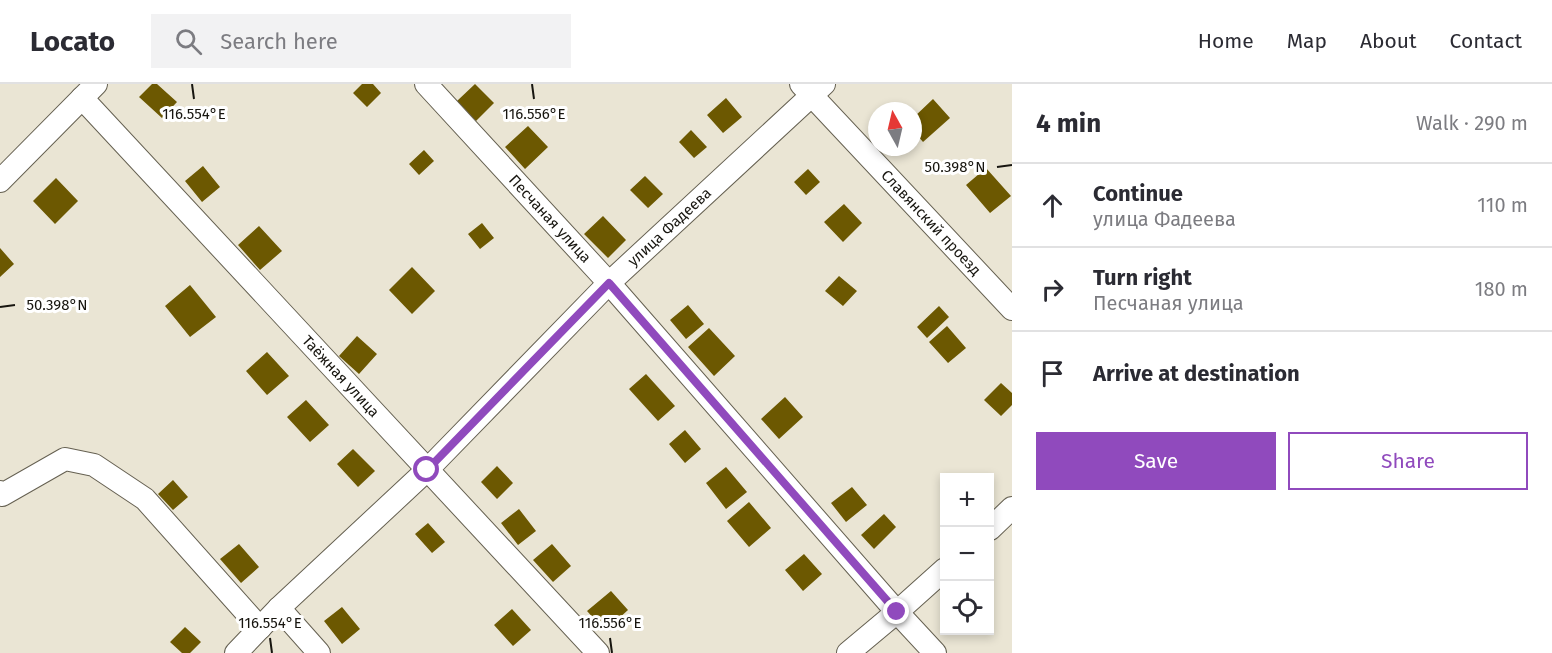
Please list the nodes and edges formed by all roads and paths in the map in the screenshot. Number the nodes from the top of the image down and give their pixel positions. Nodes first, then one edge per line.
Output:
1 (426, 84) edge
2 (812, 88) edge
3 (89, 91) edge
4 (0, 181) edge
5 (609, 283) junction
6 (1012, 309) edge
7 (427, 470) junction
8 (1, 495) edge
9 (1012, 508) edge
10 (992, 527) edge
11 (940, 573) edge
12 (279, 608) junction
13 (897, 612) junction
14 (260, 628) junction
15 (236, 653) edge
16 (319, 653) edge
17 (598, 653) edge
18 (848, 653) edge
19 (935, 653) edge

1 - 5 street, Песчаная улица
2 - 5 street, улица Фадеева
2 - 6 street, Славянский проезд
3 - 4 street
3 - 7 street, Таёжная улица
5 - 7 street, улица Фадеева
5 - 13 street, Песчаная улица
7 - 12 street, улица Фадеева
7 - 17 street, Таёжная улица
8 - 14 street
9 - 10 street
11 - 13 street
12 - 14 street, улица Фадеева
12 - 16 street
13 - 18 street
13 - 19 street, Песчаная улица
14 - 15 street, улица Фадеева

